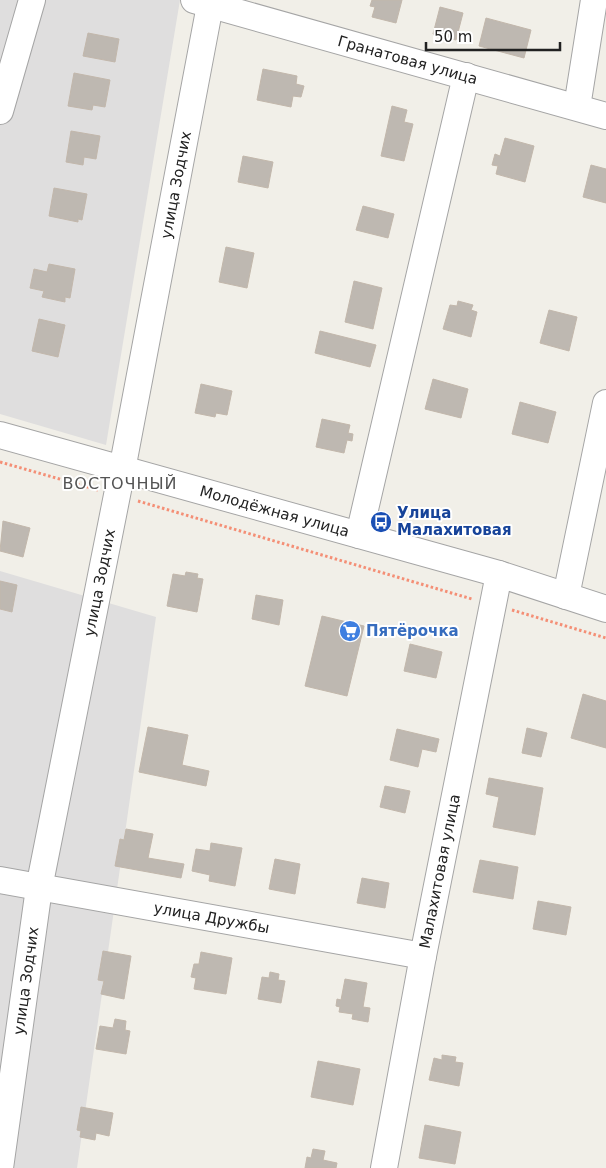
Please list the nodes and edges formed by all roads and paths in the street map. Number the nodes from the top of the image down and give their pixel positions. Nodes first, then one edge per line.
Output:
1 (32, 0) edge
2 (594, 0) edge
3 (205, 2) edge
4 (466, 76) junction
5 (577, 107) junction
6 (0, 110) edge
7 (606, 116) edge
8 (606, 403) edge
9 (0, 435) edge
10 (0, 462) edge
11 (119, 483) junction
12 (359, 535) junction
13 (499, 574) junction
14 (566, 596) junction
15 (493, 605) junction
16 (606, 609) edge
17 (606, 638) edge
18 (0, 880) edge
19 (39, 888) junction
20 (423, 956) junction
21 (0, 1168) edge
22 (384, 1168) edge

1 - 6 street
2 - 5 street
3 - 4 street, Гранатовая улица
3 - 11 street, улица Зодчих
4 - 5 street, Гранатовая улица
4 - 12 street
5 - 7 street, Гранатовая улица
8 - 14 street
9 - 11 street, Молодёжная улица
10 - 11 path
11 - 12 street, Молодёжная улица
11 - 15 path
11 - 19 street, улица Зодчих
12 - 13 street, Молодёжная улица
13 - 14 street, Молодёжная улица
13 - 15 street, Малахитовая улица
14 - 16 street, Молодёжная улица
15 - 17 path
15 - 20 street, Малахитовая улица
18 - 19 street, улица Дружбы
19 - 20 street, улица Дружбы
19 - 21 street, улица Зодчих
20 - 22 street, Малахитовая улица

